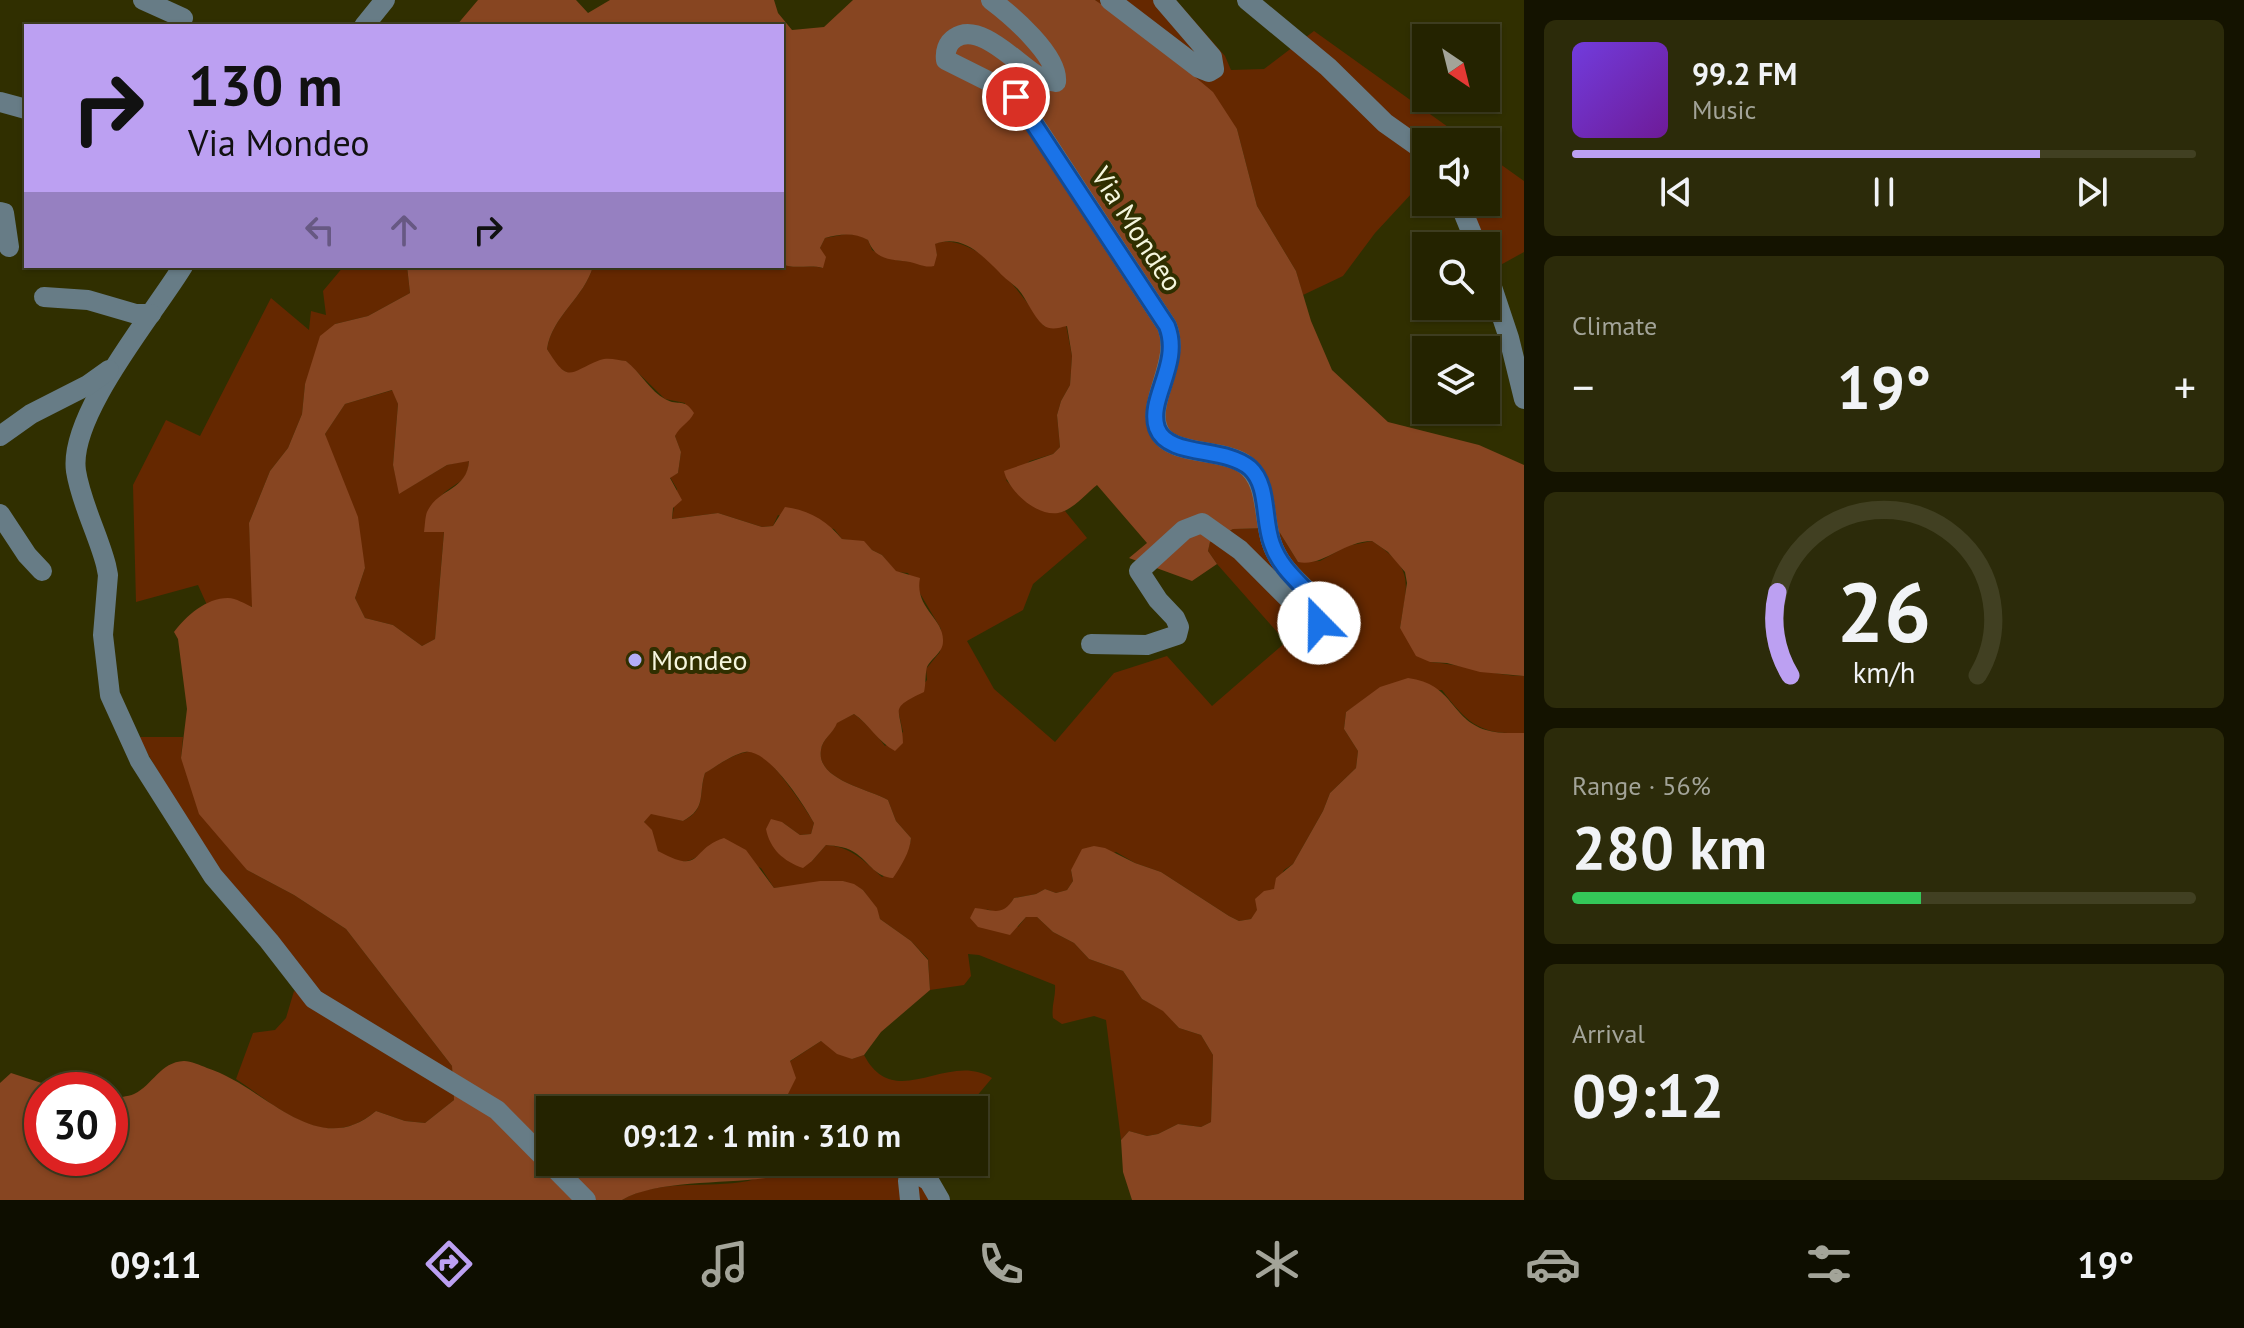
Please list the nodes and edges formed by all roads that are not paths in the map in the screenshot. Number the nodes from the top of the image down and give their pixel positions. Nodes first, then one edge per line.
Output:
1 (143, 0) edge
2 (385, 0) edge
3 (991, 0) edge
4 (1110, 0) edge
5 (1163, 0) edge
6 (1247, 0) edge
7 (183, 18) dead end
8 (366, 24) edge
9 (0, 102) edge
10 (24, 108) edge
11 (1412, 142) edge
12 (0, 212) edge
13 (9, 247) dead end
14 (182, 268) edge
15 (44, 297) dead end
16 (1500, 311) edge
17 (151, 314) junction
18 (118, 362) junction
19 (1524, 399) edge
20 (0, 436) edge
21 (0, 514) edge
22 (42, 571) dead end
23 (1091, 644) dead end
24 (586, 1200) edge
25 (910, 1200) edge
26 (940, 1200) edge

1 - 7 street
2 - 8 street
3 - 23 street, Via Mondeo
4 - 5 street
6 - 11 street
9 - 10 street
12 - 13 street
14 - 17 street
15 - 17 street
16 - 19 street
17 - 18 street
18 - 20 street
18 - 24 street
21 - 22 street
25 - 26 street

